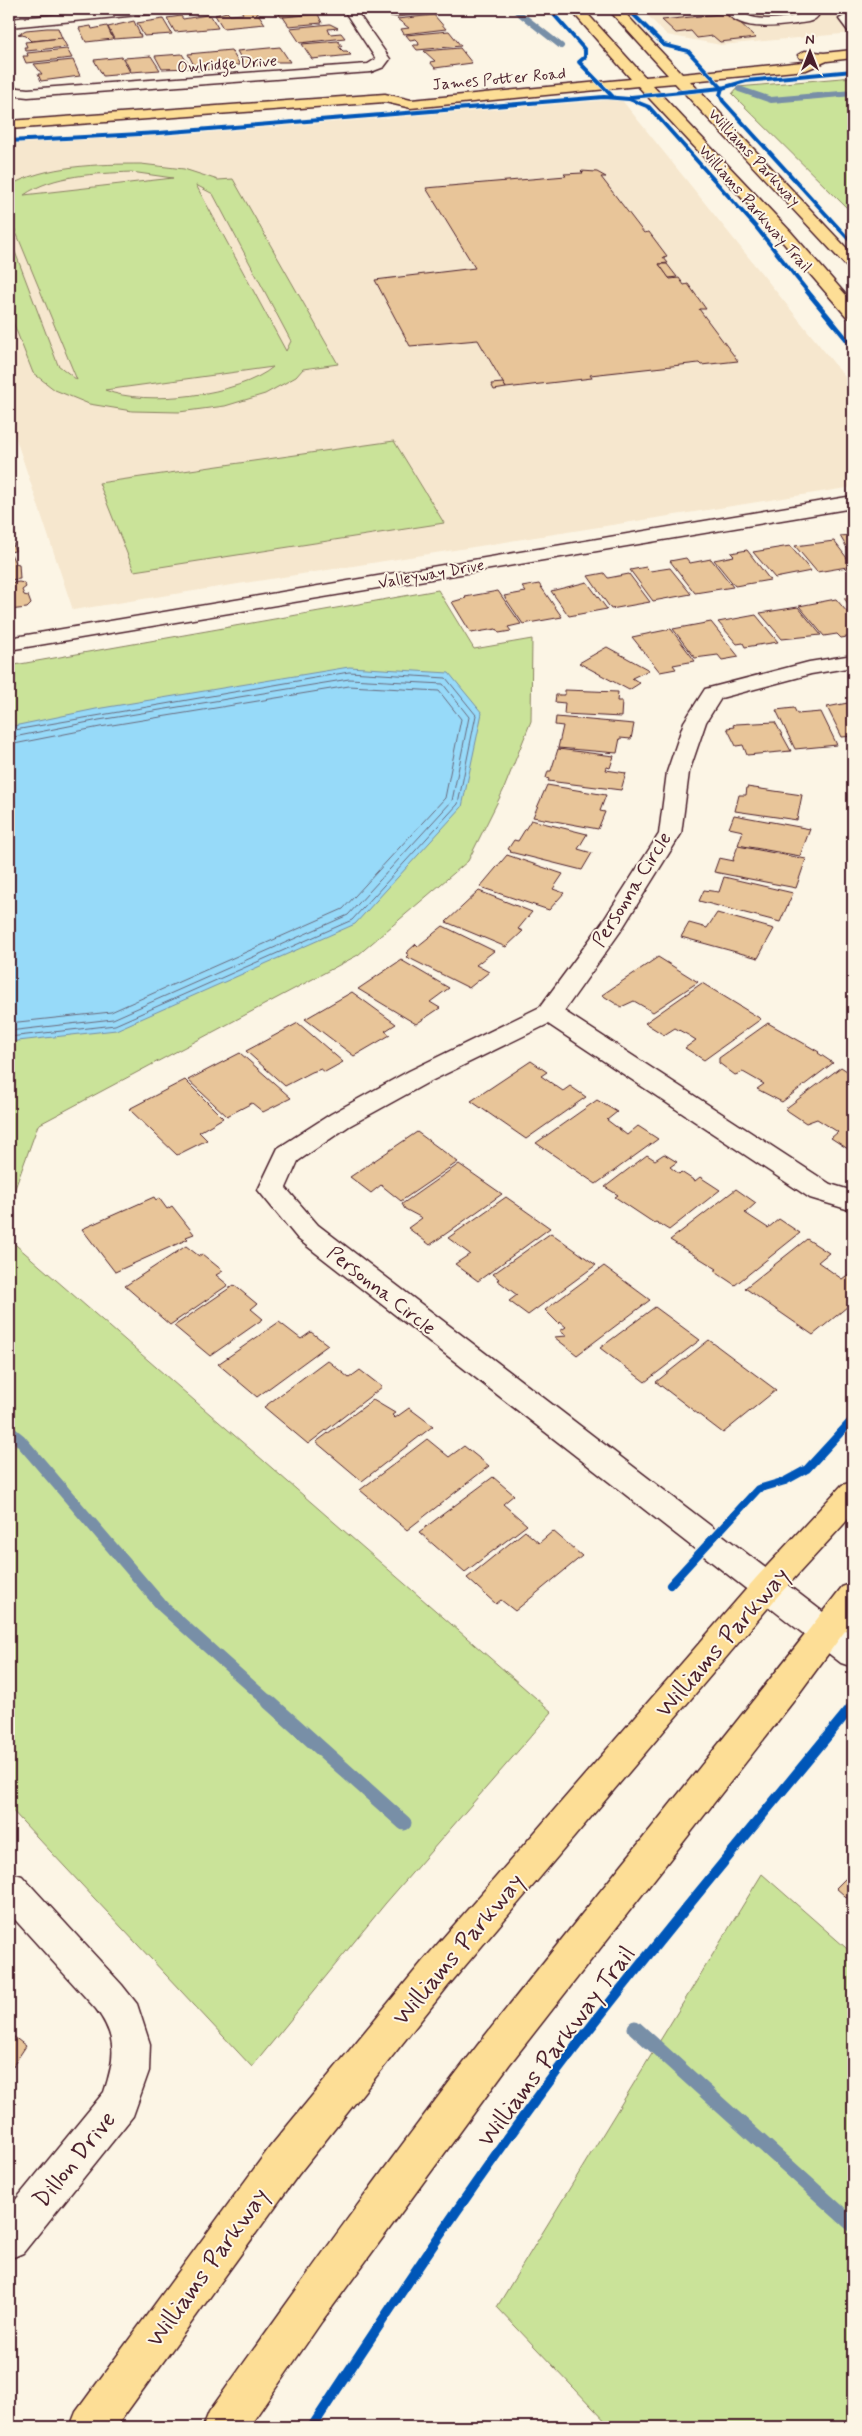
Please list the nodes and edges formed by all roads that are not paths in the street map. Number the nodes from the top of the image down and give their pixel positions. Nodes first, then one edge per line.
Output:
1 (160, 9) edge
2 (349, 9) edge
3 (576, 9) edge
4 (614, 9) edge
5 (730, 9) edge
6 (810, 9) edge
7 (9, 23) edge
8 (788, 53) dead end
9 (853, 54) edge
10 (769, 56) dead end
11 (824, 56) junction
12 (669, 66) junction
13 (628, 70) junction
14 (681, 79) junction
15 (509, 80) dead end
16 (641, 83) junction
17 (407, 89) dead end
18 (9, 91) edge
19 (385, 98) junction
20 (9, 126) edge
21 (853, 264) edge
22 (853, 313) edge
23 (853, 502) edge
24 (9, 644) edge
25 (853, 661) edge
26 (549, 1013) junction
27 (853, 1200) edge
28 (853, 1494) edge
29 (767, 1587) junction
30 (853, 1596) edge
31 (825, 1632) junction
32 (853, 1653) edge
33 (9, 1888) edge
34 (9, 2240) edge
35 (91, 2427) edge
36 (224, 2427) edge

1 - 7 street
2 - 18 street, Owlridge Drive
3 - 13 main road, Williams Parkway
4 - 12 main road, Williams Parkway
5 - 6 street
8 - 11 main road, James Potter Road
9 - 11 main road, James Potter Road
10 - 12 main road, James Potter Road
11 - 14 main road, James Potter Road
12 - 13 main road, James Potter Road
12 - 14 main road, Williams Parkway
13 - 15 main road, James Potter Road
13 - 16 main road, Williams Parkway
14 - 16 main road, James Potter Road
14 - 21 main road, Williams Parkway
16 - 19 main road, James Potter Road
16 - 22 main road, Williams Parkway
17 - 19 main road, James Potter Road
19 - 20 main road, James Potter Road
23 - 24 street, Valleyway Drive
25 - 26 street, Personna Circle
26 - 27 street
26 - 29 street, Personna Circle
28 - 29 main road, Williams Parkway
29 - 31 street
29 - 35 main road, Williams Parkway
30 - 31 main road
31 - 32 street
31 - 36 main road
33 - 34 street, Dillon Drive

